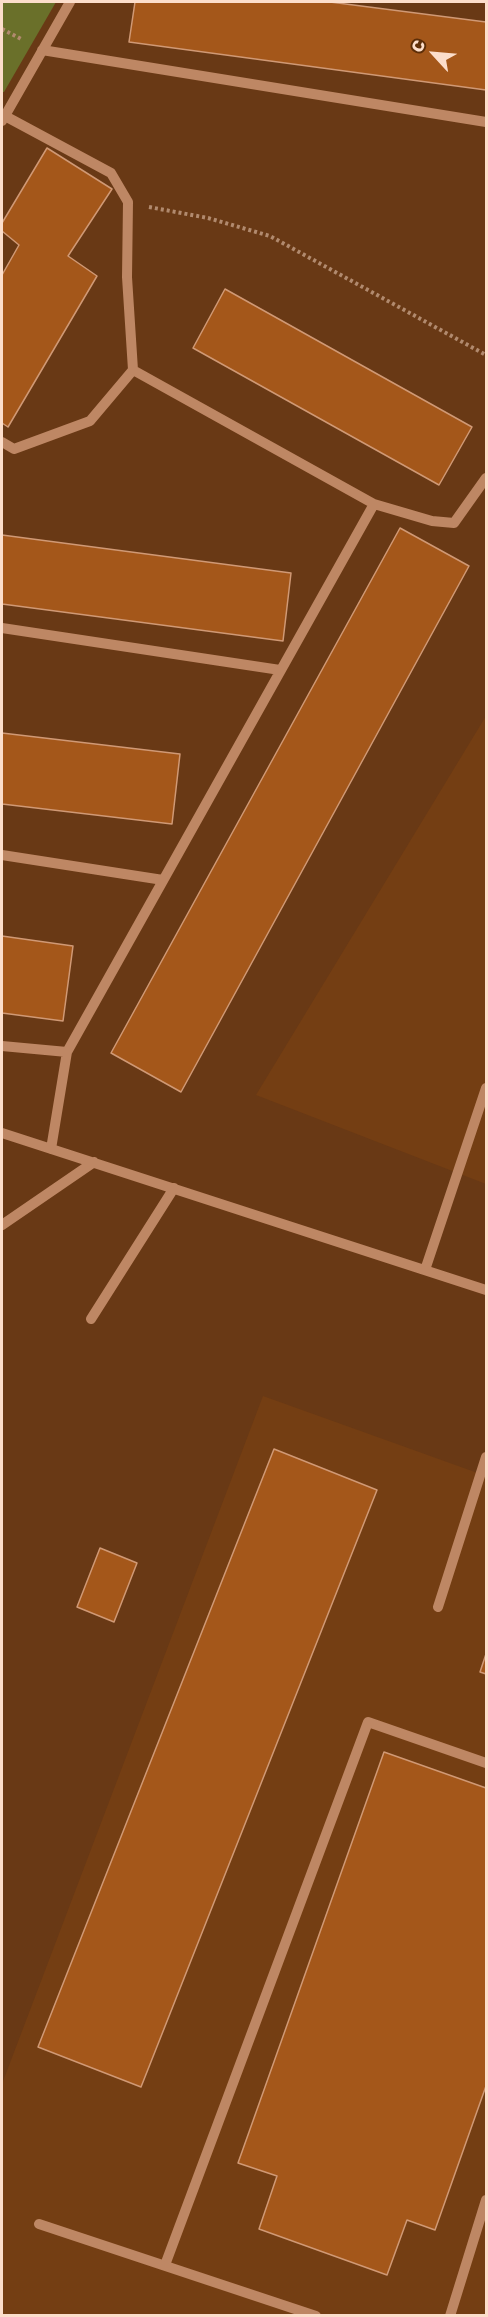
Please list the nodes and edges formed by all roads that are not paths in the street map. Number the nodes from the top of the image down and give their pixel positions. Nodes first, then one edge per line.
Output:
1 (70, 2) edge
2 (42, 50) junction
3 (3, 119) edge
4 (486, 122) edge
5 (134, 370) junction
6 (2, 442) edge
7 (486, 478) edge
8 (374, 504) junction
9 (2, 628) edge
10 (280, 670) junction
11 (2, 855) edge
12 (163, 880) junction
13 (2, 1046) edge
14 (67, 1052) junction
15 (486, 1088) edge
16 (2, 1133) edge
17 (51, 1149) junction
18 (94, 1162) junction
19 (174, 1188) junction
20 (2, 1226) edge
21 (425, 1270) junction
22 (486, 1290) edge
23 (91, 1319) dead end
24 (486, 1456) edge
25 (438, 1607) dead end
26 (486, 1763) edge
27 (486, 2200) edge
28 (39, 2224) dead end
29 (165, 2265) junction
30 (316, 2316) edge
31 (450, 2316) edge

1 - 2 street
2 - 3 street
2 - 4 street
3 - 5 street
5 - 6 street
5 - 8 street
7 - 8 street
8 - 10 street
9 - 10 street
10 - 12 street
11 - 12 street
12 - 14 street
13 - 14 street
14 - 17 street
15 - 21 street
16 - 17 street
17 - 18 street
18 - 19 street
18 - 20 street
19 - 21 street
19 - 23 street
21 - 22 street
24 - 25 street
26 - 29 street
27 - 31 street
28 - 29 street
29 - 30 street

